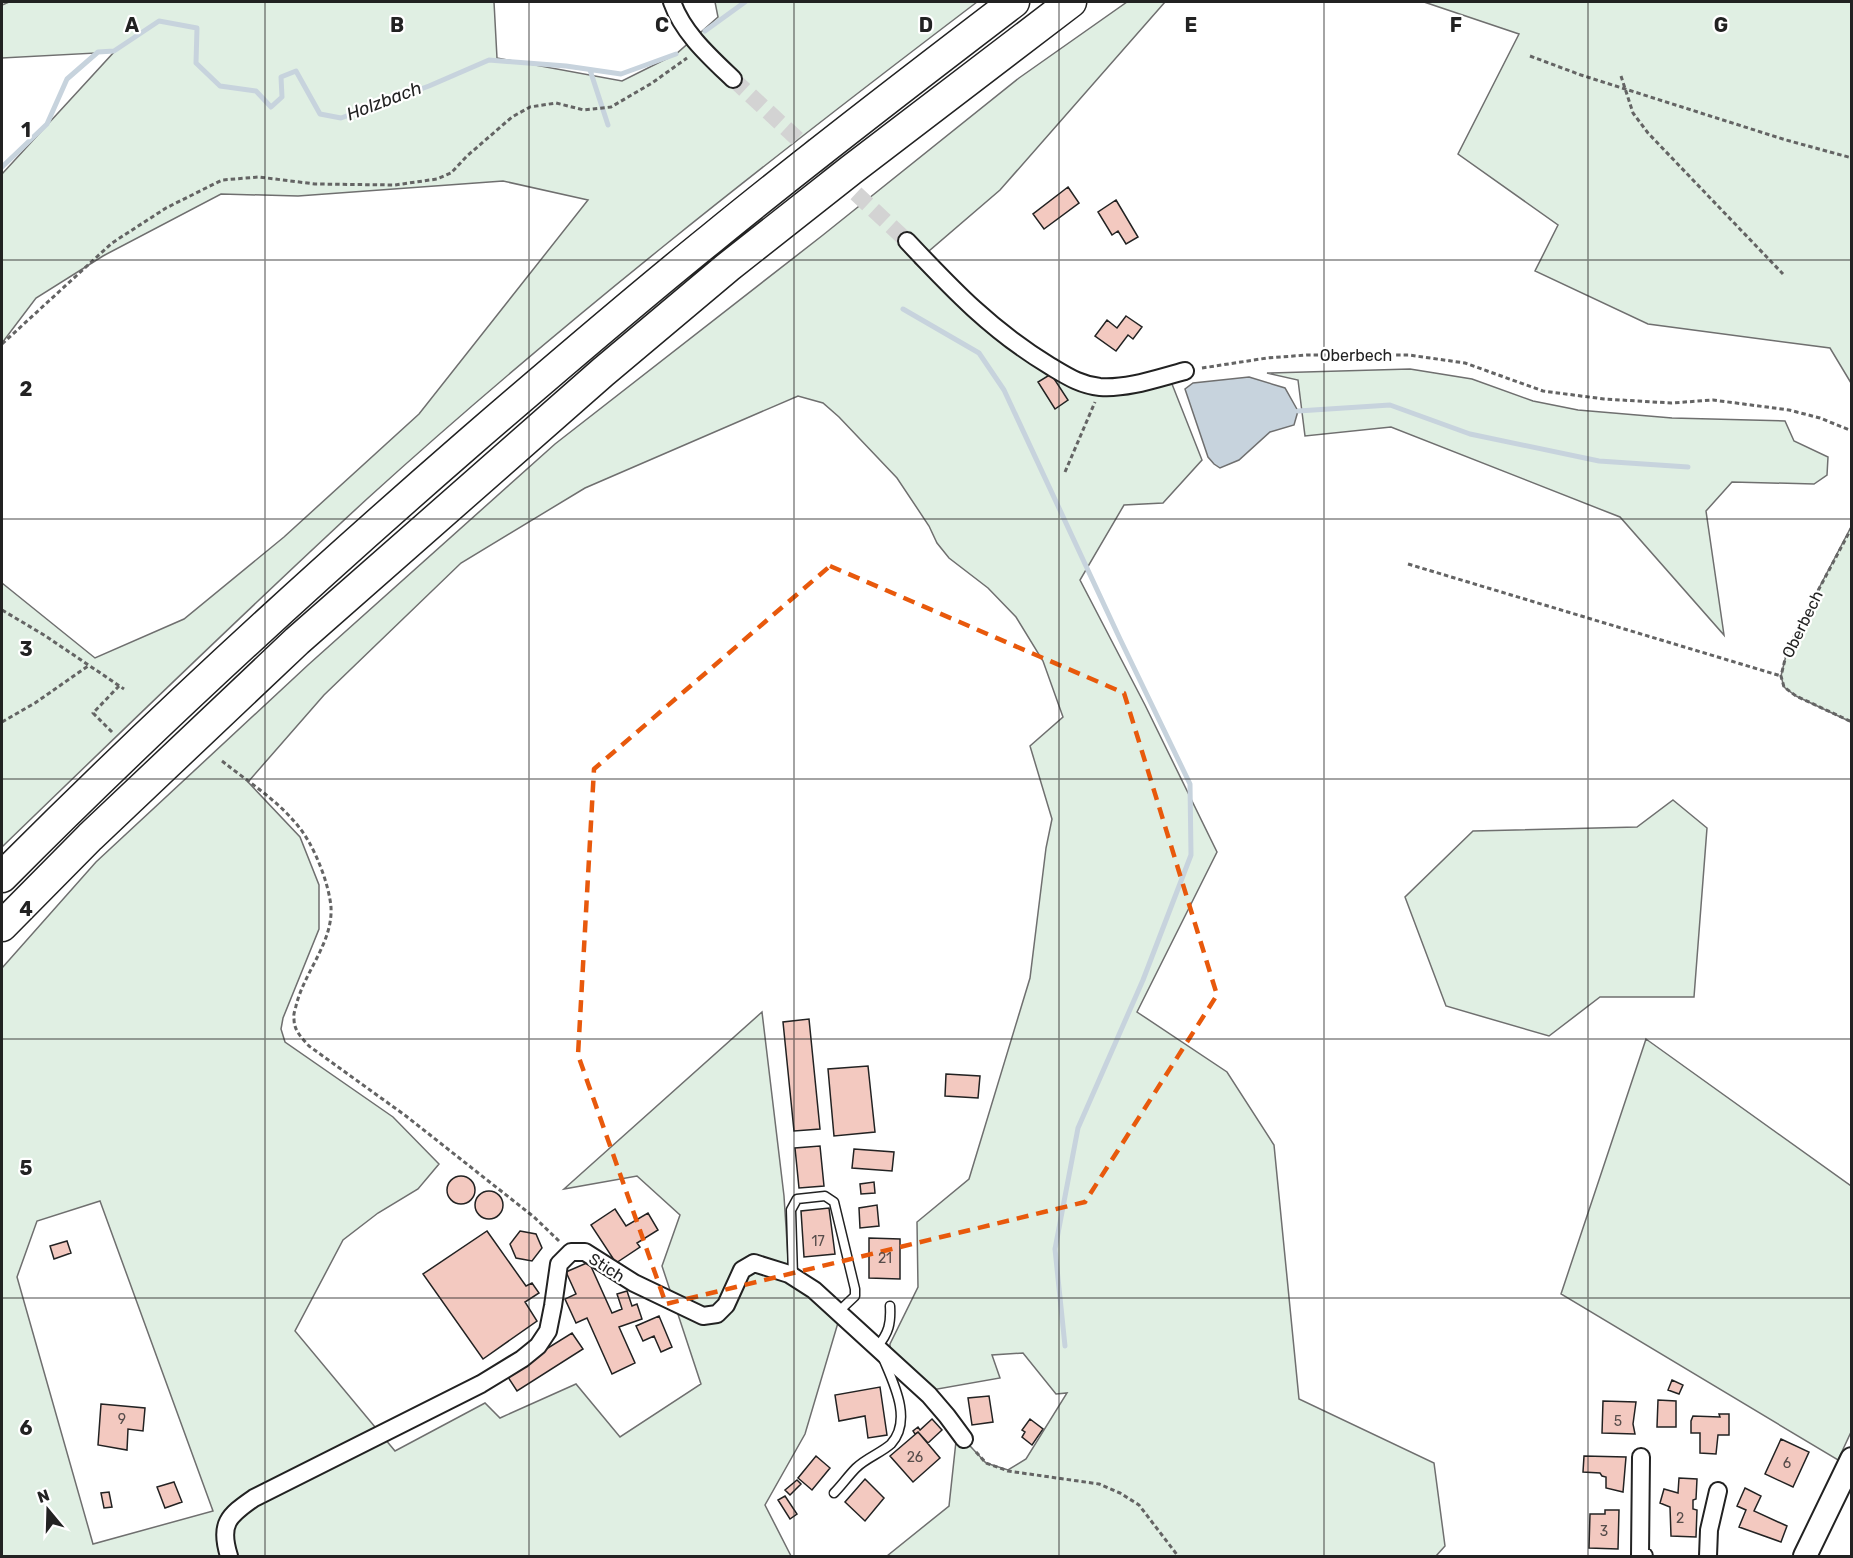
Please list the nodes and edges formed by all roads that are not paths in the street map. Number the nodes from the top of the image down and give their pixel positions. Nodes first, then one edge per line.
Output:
1 (672, 2) edge
2 (1014, 2) edge
3 (1071, 2) edge
4 (733, 79) tunnel mouth
5 (907, 241) tunnel mouth
6 (1185, 371) road end
7 (2, 877) edge
8 (2, 926) edge
9 (793, 1276) junction
10 (890, 1306) dead end
11 (837, 1313) junction
12 (879, 1350) junction
13 (964, 1439) road end
14 (1641, 1457) dead end
15 (1851, 1459) edge
16 (1718, 1491) dead end
17 (834, 1493) dead end
18 (229, 1557) edge
19 (1644, 1557) edge
20 (1708, 1557) edge
21 (1805, 1557) edge

1 - 4 street
2 - 7 highway
3 - 8 highway
5 - 6 street
9 - 11 street, Stich
9 - 11 lane
9 - 18 street, Stich
10 - 12 lane
11 - 12 street, Stich
12 - 13 street, Stich
12 - 17 lane
14 - 19 street
15 - 21 street
16 - 20 street

